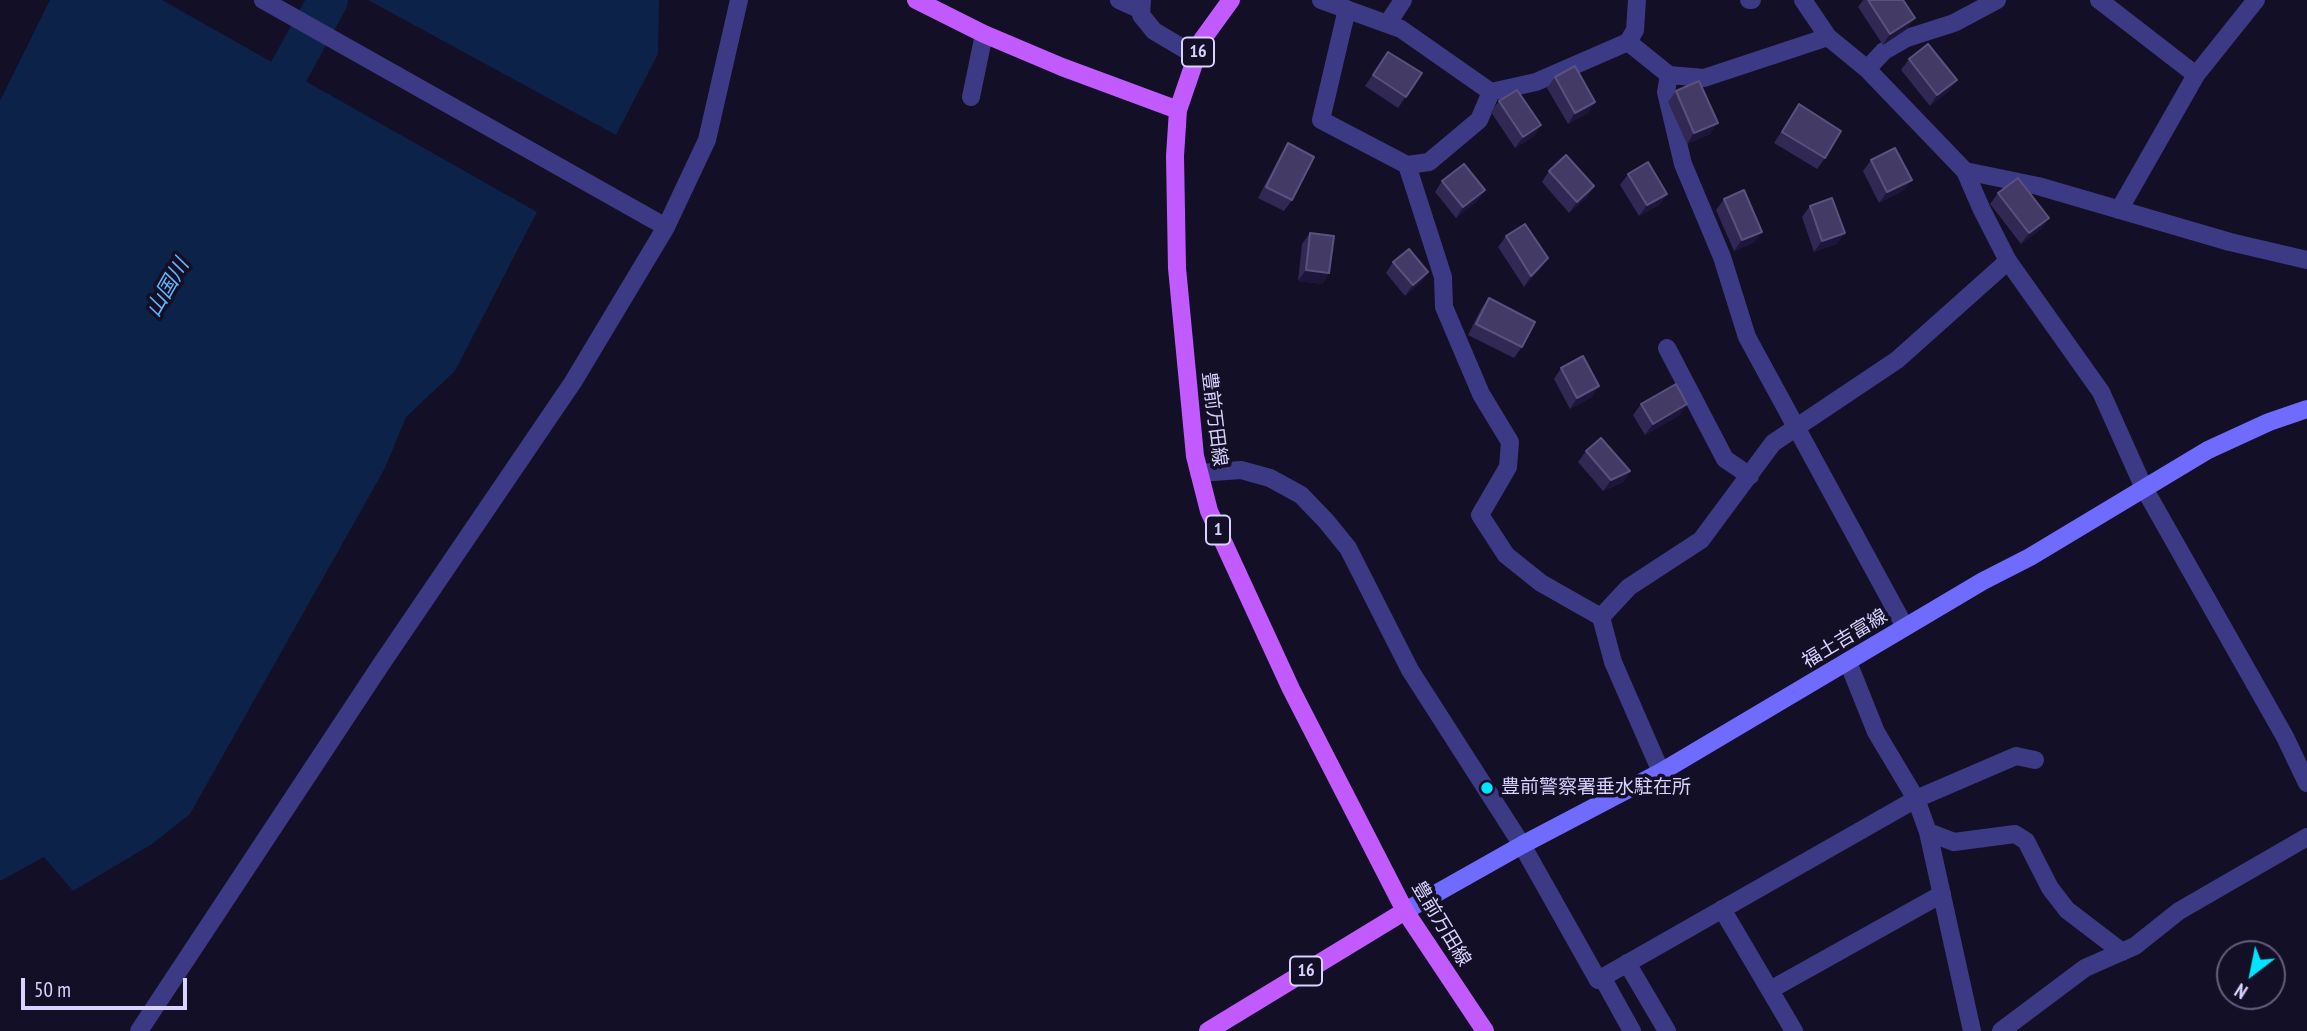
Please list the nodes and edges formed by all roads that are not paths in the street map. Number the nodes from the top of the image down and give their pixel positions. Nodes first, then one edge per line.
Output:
1 (263, 0) edge
2 (739, 0) edge
3 (916, 0) edge
4 (1119, 0) edge
5 (1231, 0) edge
6 (1321, 0) edge
7 (1403, 0) edge
8 (1637, 0) edge
9 (1804, 0) edge
10 (1997, 0) edge
11 (2099, 0) edge
12 (2256, 0) edge
13 (1141, 5) edge
14 (1347, 9) junction
15 (1388, 23) junction
16 (984, 34) junction
17 (1828, 37) junction
18 (1628, 42) junction
19 (1196, 56) junction
20 (1867, 69) junction
21 (1669, 75) junction
22 (2196, 75) junction
23 (1491, 92) junction
24 (971, 97) dead end
25 (1178, 110) junction
26 (1407, 165) junction
27 (1965, 172) junction
28 (2119, 210) junction
29 (666, 227) junction
30 (2307, 260) edge
31 (2008, 261) junction
32 (1667, 348) dead end
33 (2307, 409) edge
34 (1796, 428) junction
35 (1199, 473) junction
36 (1750, 476) junction
37 (2144, 488) junction
38 (1601, 617) junction
39 (1905, 627) junction
40 (1848, 662) junction
41 (2035, 760) dead end
42 (1661, 772) junction
43 (2307, 783) edge
44 (1916, 799) junction
45 (1928, 832) junction
46 (2307, 837) edge
47 (1522, 845) junction
48 (1942, 894) junction
49 (1722, 909) junction
50 (1405, 911) junction
51 (2122, 952) junction
52 (1627, 963) junction
53 (1602, 977) junction
54 (1770, 990) junction
55 (2012, 1028) edge
56 (139, 1031) edge
57 (1208, 1031) edge
58 (1485, 1031) edge
59 (1632, 1031) edge
60 (1667, 1031) edge
61 (1794, 1031) edge
62 (1972, 1031) edge

1 - 29 street
2 - 29 street
3 - 16 main road
4 - 13 street
5 - 19 main road, 16
6 - 14 street
7 - 15 street
8 - 18 street
9 - 17 street
10 - 20 street
11 - 22 street
12 - 22 street
13 - 19 street
14 - 15 street
14 - 26 street
15 - 23 street
16 - 24 street
16 - 25 main road
17 - 20 street
17 - 21 street
18 - 21 street
18 - 23 street
19 - 25 main road, 16
20 - 27 street
21 - 34 street
22 - 28 street
23 - 26 street
25 - 35 main road, 豊前万田線 / 1
26 - 38 street
27 - 28 street
27 - 31 street
28 - 30 street
29 - 56 street
31 - 34 street
31 - 37 street
32 - 36 street
33 - 37 main road, 福土吉富線
34 - 36 street
34 - 39 street
35 - 47 street
35 - 50 main road, 豊前万田線 / 1
36 - 38 street
37 - 39 main road, 福土吉富線
37 - 43 street
38 - 42 street
39 - 40 main road, 福土吉富線
40 - 42 main road, 福土吉富線
40 - 44 street
41 - 44 street
42 - 47 main road, 福土吉富線
44 - 45 street
44 - 49 street
45 - 48 street
45 - 51 street
46 - 51 street
47 - 50 main road, 福土吉富線
47 - 53 street
48 - 54 street
48 - 62 street
49 - 52 street
49 - 54 street
50 - 57 main road, 16
50 - 58 main road, 豊前万田線 / 1
51 - 55 street
52 - 53 street
52 - 60 street
53 - 59 street
54 - 61 street

